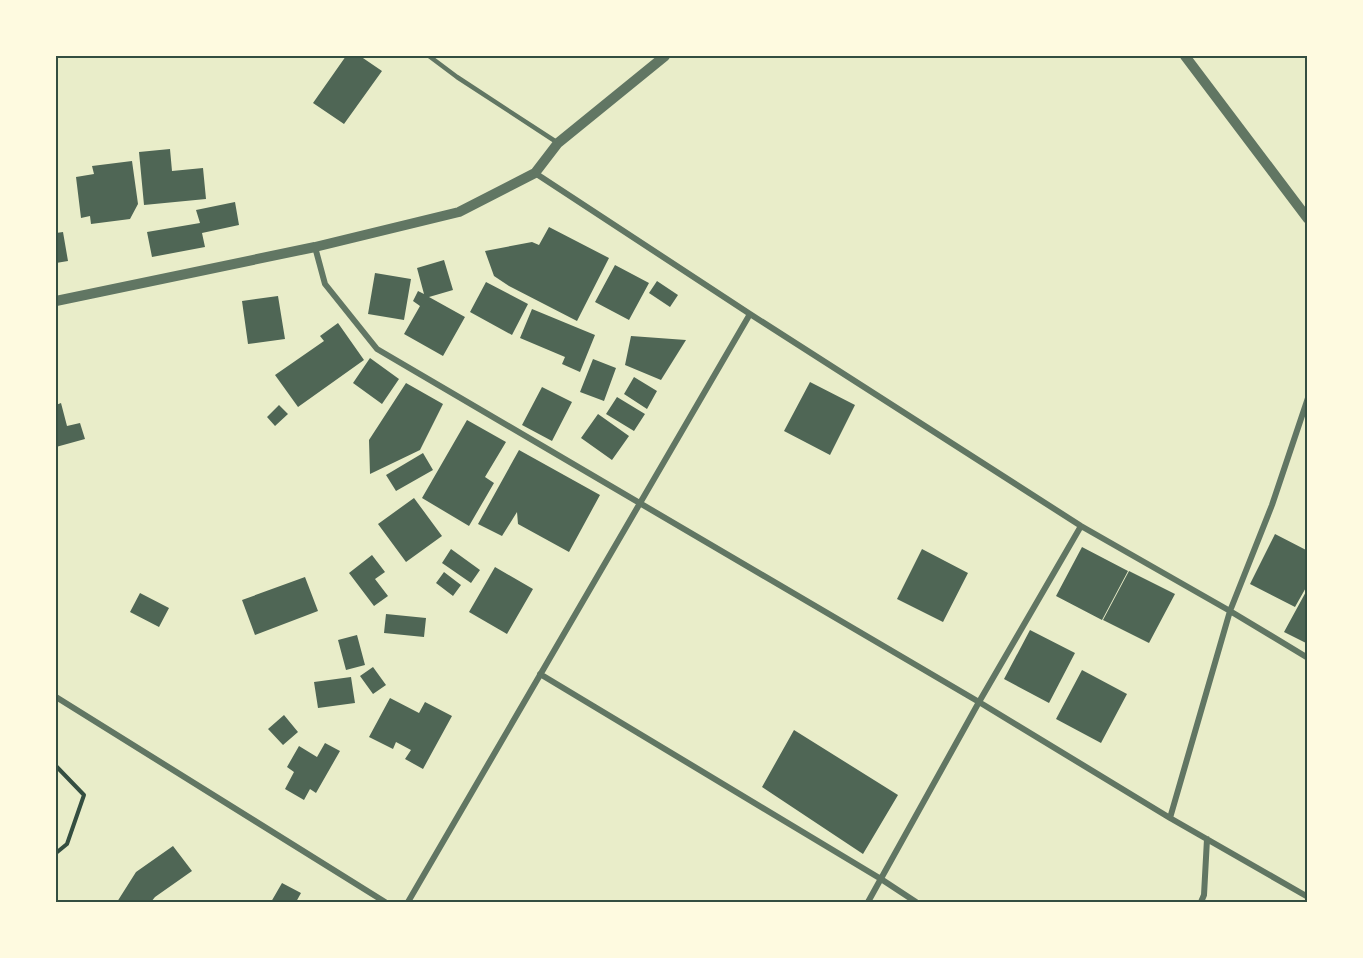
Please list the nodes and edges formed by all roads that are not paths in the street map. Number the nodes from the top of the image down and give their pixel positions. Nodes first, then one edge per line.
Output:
1 (429, 56) edge
2 (665, 56) edge
3 (1185, 56) edge
4 (558, 143) junction
5 (535, 173) junction
6 (1308, 219) edge
7 (315, 247) junction
8 (56, 301) edge
9 (750, 314) junction
10 (1307, 401) edge
11 (641, 504) junction
12 (1081, 526) junction
13 (1230, 611) junction
14 (1308, 658) edge
15 (540, 674) junction
16 (56, 697) edge
17 (979, 702) junction
18 (1170, 818) junction
19 (1207, 839) junction
20 (881, 879) junction
21 (1308, 897) edge
22 (385, 903) edge
23 (408, 903) edge
24 (868, 903) edge
25 (916, 903) edge
26 (1201, 903) edge

1 - 4 lane
2 - 4 street
3 - 6 street
4 - 5 street
5 - 7 street
5 - 9 street
7 - 8 street
7 - 11 street
9 - 11 street
9 - 12 street
10 - 13 street
11 - 15 street
11 - 17 street
12 - 13 street
12 - 17 street
13 - 14 street
13 - 18 street
15 - 20 street
15 - 23 street
16 - 22 street
17 - 18 street
17 - 20 street
18 - 19 street
19 - 21 street
19 - 26 street
20 - 24 street
20 - 25 street

